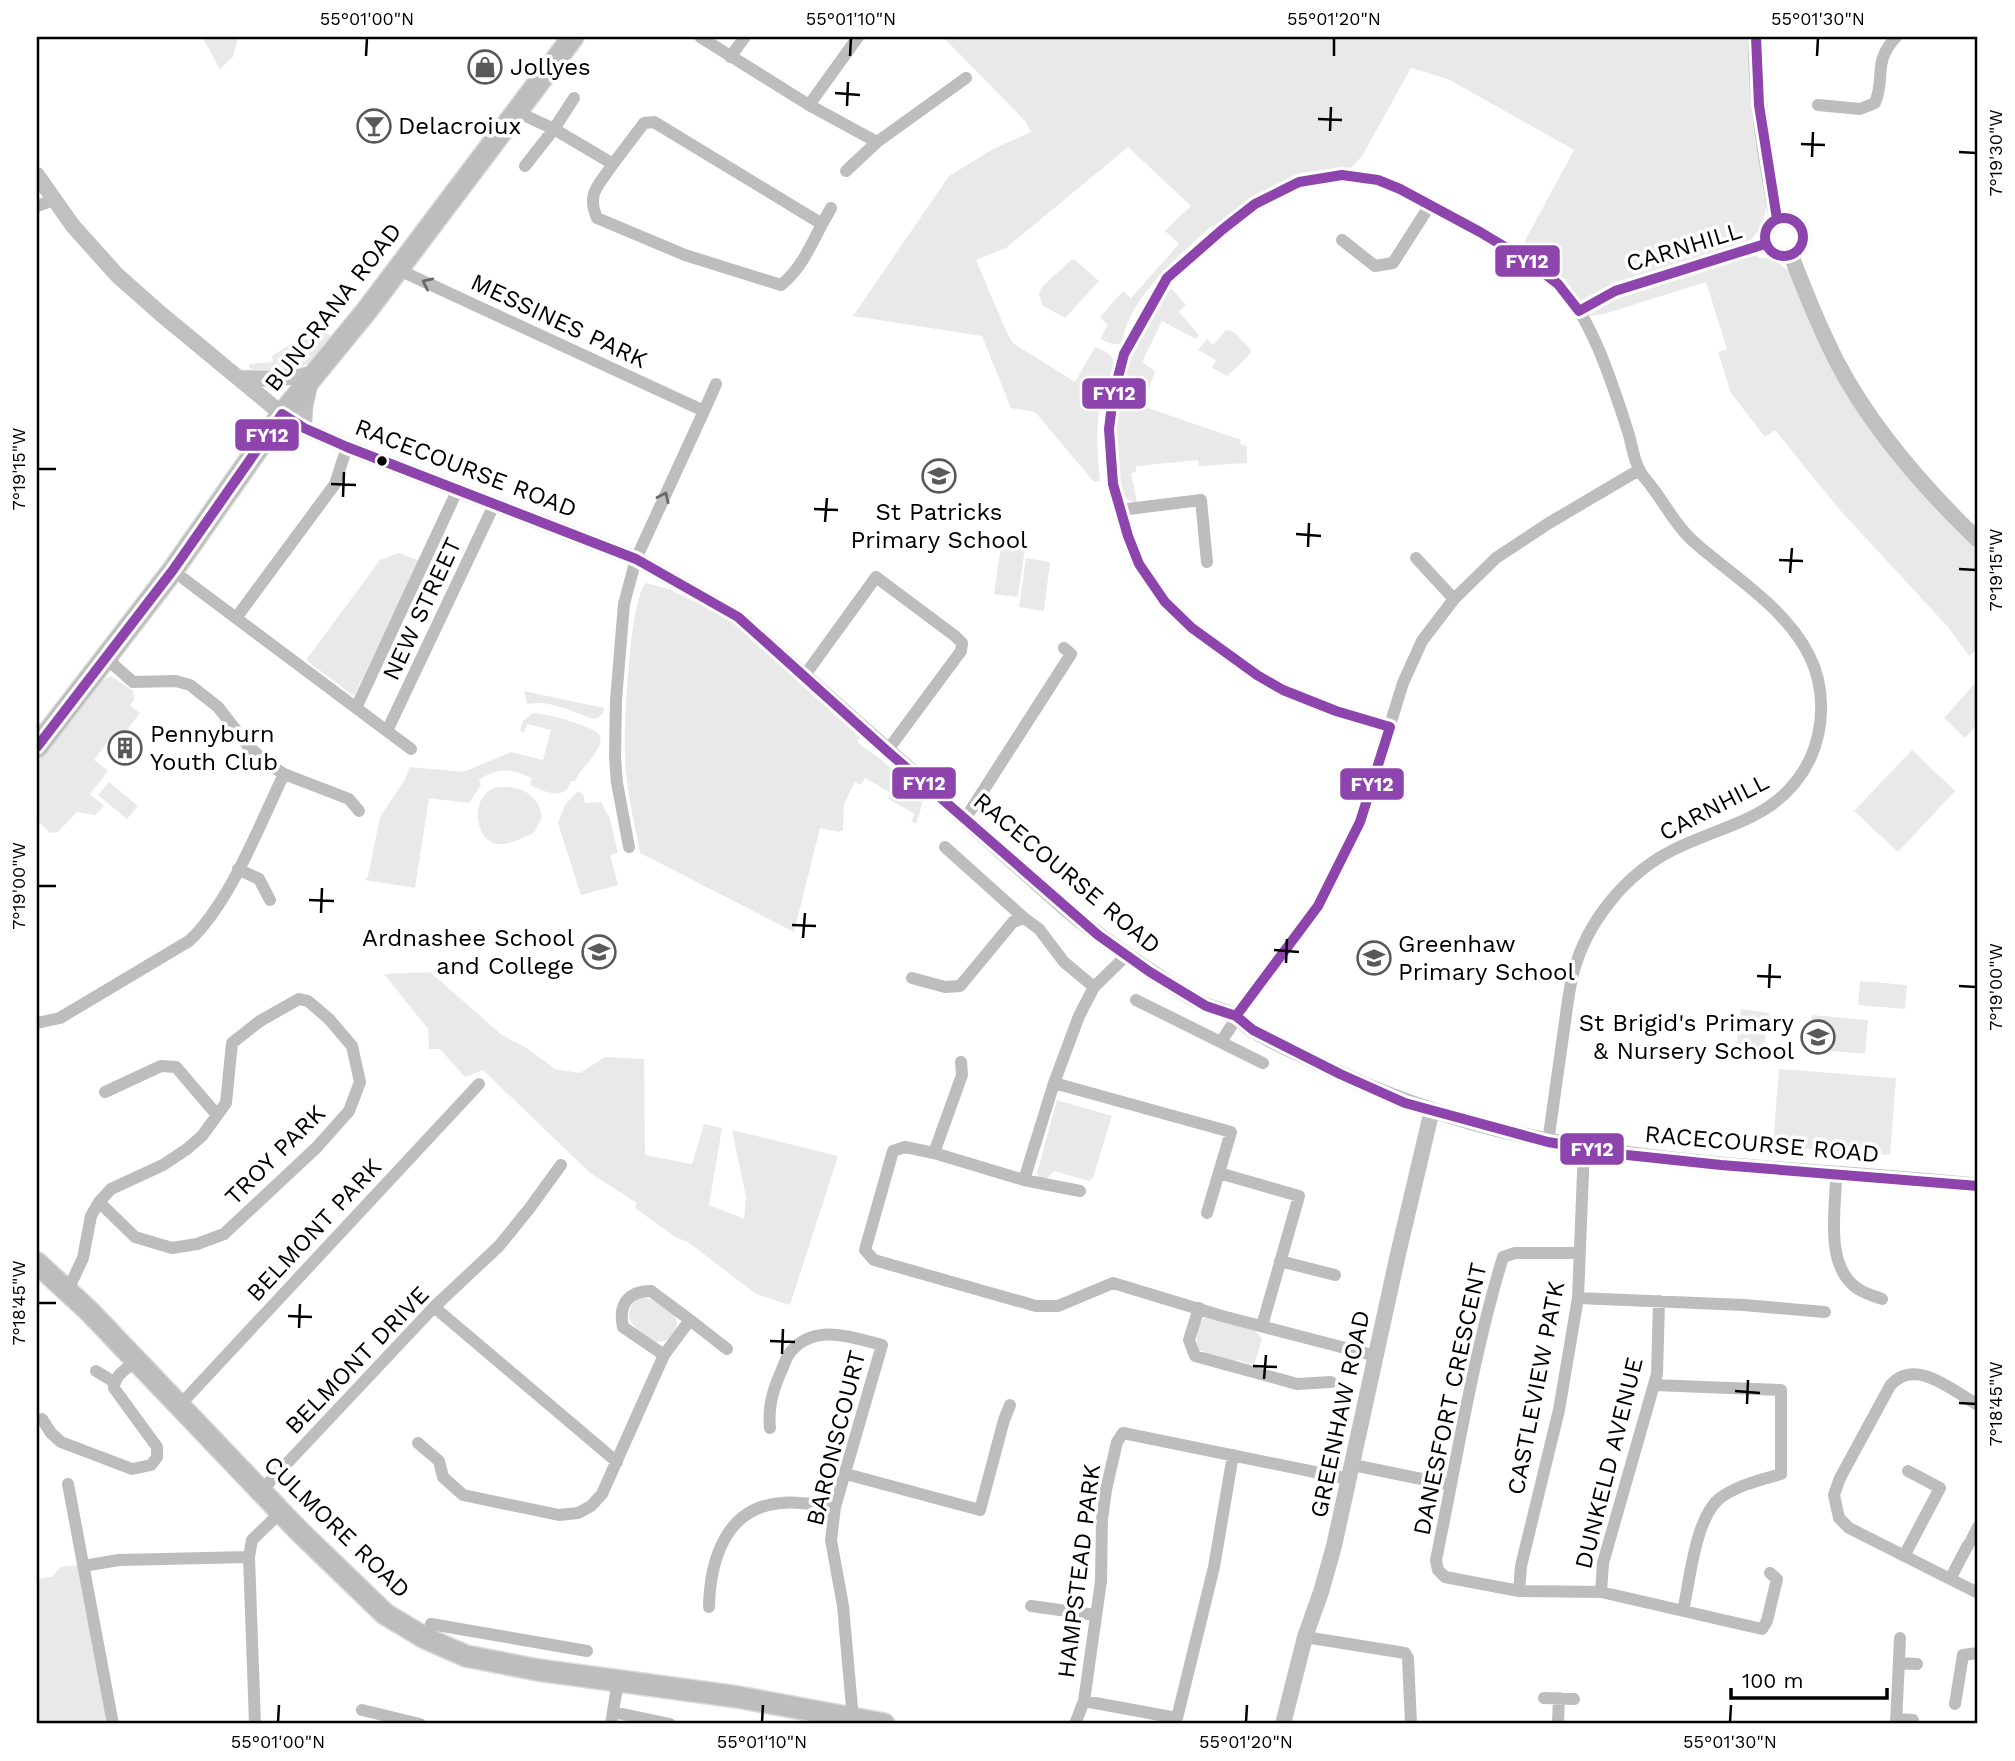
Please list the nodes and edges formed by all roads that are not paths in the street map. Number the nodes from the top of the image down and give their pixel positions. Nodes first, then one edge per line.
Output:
1 (573, 37) edge
2 (700, 37) edge
3 (745, 37) edge
4 (858, 37) edge
5 (1756, 37) edge
6 (1896, 37) edge
7 (730, 57) junction
8 (966, 78) dead end
9 (574, 98) dead end
10 (809, 105) junction
11 (1818, 105) dead end
12 (517, 112) junction
13 (554, 130) junction
14 (877, 142) junction
15 (613, 164) junction
16 (525, 166) dead end
17 (846, 171) dead end
18 (37, 175) edge
19 (54, 200) junction
20 (1430, 205) junction
21 (37, 206) edge
22 (831, 208) dead end
23 (1777, 219) junction
24 (822, 224) junction
25 (1342, 240) dead end
26 (1765, 244) junction
27 (1791, 255) junction
28 (397, 269) junction
29 (1579, 311) junction
30 (313, 376) junction
31 (240, 378) junction
32 (716, 384) dead end
33 (704, 411) junction
34 (282, 414) junction
35 (305, 429) junction
36 (266, 438) junction
37 (347, 447) junction
38 (1639, 470) junction
39 (457, 491) junction
40 (494, 505) junction
41 (1119, 510) junction
42 (1978, 540) edge
43 (1416, 558) dead end
44 (636, 559) junction
45 (1207, 562) dead end
46 (184, 579) dead end
47 (1454, 598) junction
48 (236, 618) junction
49 (1064, 648) dead end
50 (107, 659) junction
51 (805, 675) junction
52 (356, 708) junction
53 (1390, 727) junction
54 (387, 731) junction
55 (37, 747) edge
56 (411, 750) dead end
57 (887, 751) junction
58 (284, 774) junction
59 (359, 811) dead end
60 (965, 819) junction
61 (946, 846) dead end
62 (629, 847) dead end
63 (238, 869) junction
64 (270, 900) dead end
65 (1024, 918) junction
66 (1126, 956) junction
67 (912, 978) dead end
68 (1094, 987) junction
69 (1136, 1000) dead end
70 (1236, 1016) junction
71 (37, 1023) edge
72 (1220, 1042) junction
73 (961, 1062) dead end
74 (1263, 1063) dead end
75 (1054, 1083) junction
76 (479, 1084) dead end
77 (106, 1093) dead end
78 (1432, 1110) junction
79 (217, 1115) junction
80 (1548, 1142) junction
81 (1584, 1148) junction
82 (934, 1153) junction
83 (561, 1165) dead end
84 (1219, 1173) junction
85 (1836, 1175) junction
86 (1024, 1180) junction
87 (1978, 1186) edge
88 (1080, 1191) dead end
89 (99, 1202) junction
90 (1207, 1213) dead end
91 (1580, 1253) junction
92 (1280, 1261) junction
93 (37, 1263) edge
94 (1335, 1275) dead end
95 (68, 1290) junction
96 (1578, 1298) junction
97 (1882, 1299) dead end
98 (1659, 1301) junction
99 (434, 1307) junction
100 (1199, 1308) junction
101 (1825, 1312) dead end
102 (690, 1320) junction
103 (1262, 1326) junction
104 (727, 1349) dead end
105 (664, 1355) junction
106 (1376, 1356) junction
107 (137, 1360) junction
108 (96, 1371) dead end
109 (114, 1382) junction
110 (1331, 1382) dead end
111 (1654, 1385) junction
112 (180, 1405) junction
113 (1010, 1405) dead end
114 (1978, 1405) edge
115 (42, 1419) dead end
116 (770, 1428) dead end
117 (418, 1443) dead end
118 (1233, 1455) junction
119 (617, 1462) junction
120 (1908, 1471) dead end
121 (1351, 1472) junction
122 (846, 1474) junction
123 (68, 1484) dead end
124 (1451, 1485) junction
125 (261, 1491) junction
126 (835, 1507) junction
127 (281, 1512) junction
128 (1978, 1527) edge
129 (1904, 1556) junction
130 (248, 1557) junction
131 (83, 1566) junction
132 (1770, 1573) dead end
133 (1951, 1579) junction
134 (1519, 1591) junction
135 (1601, 1592) junction
136 (1978, 1592) edge
137 (1031, 1606) dead end
138 (709, 1607) dead end
139 (1683, 1611) junction
140 (1096, 1615) junction
141 (431, 1624) dead end
142 (1305, 1637) junction
143 (1900, 1638) dead end
144 (524, 1640) junction
145 (587, 1651) dead end
146 (1978, 1653) edge
147 (1899, 1663) junction
148 (1917, 1664) dead end
149 (520, 1666) junction
150 (618, 1681) junction
151 (1544, 1698) dead end
152 (1559, 1698) junction
153 (1574, 1699) dead end
154 (1084, 1701) junction
155 (1955, 1704) dead end
156 (362, 1710) dead end
157 (612, 1718) edge
158 (848, 1718) junction
159 (1913, 1720) dead end
160 (1896, 1722) edge
161 (113, 1724) edge
162 (256, 1724) edge
163 (420, 1724) edge
164 (670, 1724) edge
165 (884, 1724) edge
166 (1075, 1724) edge
167 (1283, 1724) edge
168 (1411, 1724) edge
169 (1558, 1724) edge

1 - 12 highway, BUNCRANA ROAD
2 - 7 street
3 - 7 street
4 - 10 street
5 - 23 main road
6 - 11 street
7 - 10 street
8 - 14 street
9 - 13 street
10 - 14 street
12 - 13 street
12 - 28 highway, BUNCRANA ROAD
13 - 15 street
13 - 16 street
14 - 17 street
15 - 24 street
15 - 24 street
18 - 19 main road, RACECOURSE ROAD
19 - 21 street
19 - 31 main road, RACECOURSE ROAD
20 - 25 street
20 - 29 street, CARNHILL
20 - 41 street, CARNHILL
22 - 24 street
23 - 26 main road
23 - 27 main road
26 - 27 main road
26 - 29 street, CARNHILL
27 - 42 main road
28 - 30 highway, BUNCRANA ROAD
33 -> 28 street, MESSINES PARK
29 - 38 street, CARNHILL
30 - 31 main road
30 - 34 highway, BUNCRANA ROAD
30 - 35 main road
31 - 34 main road, RACECOURSE ROAD
32 - 33 street
44 -> 33 street
34 - 35 main road, RACECOURSE ROAD
34 - 36 highway, BUNCRANA ROAD
35 - 36 main road
35 - 37 main road, RACECOURSE ROAD
36 - 50 highway, BUNCRANA ROAD
37 - 39 main road, RACECOURSE ROAD
37 - 48 street
38 - 47 street
38 - 80 street, CARNHILL
39 - 40 main road, RACECOURSE ROAD
39 - 52 street
40 - 44 main road, RACECOURSE ROAD
40 - 54 street, NEW STREET
41 - 45 street
41 - 53 street, CARNHILL
43 - 47 street
44 - 51 main road, RACECOURSE ROAD
44 - 62 street
46 - 48 street
47 - 53 street
48 - 52 street
49 - 60 street
50 - 55 highway, BUNCRANA ROAD
50 - 58 street
51 - 57 main road, RACECOURSE ROAD
51 - 57 street
52 - 54 street
53 - 70 street
54 - 56 street
57 - 60 main road, RACECOURSE ROAD
58 - 59 street
58 - 63 street
60 - 66 main road, RACECOURSE ROAD
61 - 65 street
63 - 64 street
63 - 71 street
65 - 67 street
65 - 68 street
66 - 68 street
66 - 70 main road, RACECOURSE ROAD
68 - 75 street
69 - 72 street
70 - 72 street
70 - 78 main road, RACECOURSE ROAD
72 - 74 street
73 - 82 street
75 - 84 street
75 - 86 street
76 - 112 street, BELMONT PARK
77 - 79 street
78 - 80 main road, RACECOURSE ROAD
78 - 106 main road, GREENHAW ROAD
79 - 89 street, TROY PARK
79 - 89 street, TROY PARK
80 - 81 main road, RACECOURSE ROAD
81 - 85 main road, RACECOURSE ROAD
81 - 91 street, CASTLEVIEW PATK
82 - 86 street
82 - 100 street
83 - 99 street, BELMONT DRIVE
84 - 90 street
84 - 92 street
85 - 87 main road, RACECOURSE ROAD
85 - 97 street
86 - 88 street
89 - 95 street
91 - 96 street, CASTLEVIEW PATK
91 - 124 street, DANESFORT CRESCENT
92 - 94 street
92 - 103 street
93 - 95 highway, CULMORE ROAD
95 - 107 highway, CULMORE ROAD
96 - 98 street
96 - 134 street, CASTLEVIEW PATK
98 - 101 street
98 - 111 street, DUNKELD AVENUE
99 - 119 street
99 - 125 street, BELMONT DRIVE
100 - 103 street
100 - 110 street
102 - 104 street
102 - 105 street
102 - 105 street
103 - 106 street
105 - 119 street
106 - 121 main road, GREENHAW ROAD
107 - 109 street
107 - 112 highway, CULMORE ROAD
108 - 109 street
109 - 115 street
111 - 135 street, DUNKELD AVENUE
111 - 139 street
112 - 125 highway, CULMORE ROAD
113 - 122 street
114 - 129 street
116 - 122 street, BARONSCOURT
117 - 119 street
118 - 121 street, HAMPSTEAD PARK
118 - 140 street, HAMPSTEAD PARK
118 - 154 street, HAMPSTEAD PARK
120 - 129 street
121 - 124 street, HAMPSTEAD PARK
121 - 142 main road, GREENHAW ROAD
122 - 126 street, BARONSCOURT
123 - 131 street
124 - 134 street, DANESFORT CRESCENT
125 - 127 highway, CULMORE ROAD
126 - 138 street
126 - 158 street, BARONSCOURT
127 - 130 street
127 - 149 highway, CULMORE ROAD
128 - 133 street
129 - 133 street
130 - 131 street
130 - 162 street
131 - 161 street
132 - 139 street, DANESFORT CRESCENT
133 - 136 street
134 - 135 street, DANESFORT CRESCENT
135 - 139 street, DANESFORT CRESCENT
137 - 140 street
140 - 154 street, HAMPSTEAD PARK
141 - 144 street
142 - 167 main road, GREENHAW ROAD
142 - 168 street
143 - 147 street
144 - 145 street
144 - 149 street
146 - 155 street
147 - 148 street
147 - 160 street
149 - 150 highway, CULMORE ROAD
150 - 157 street
150 - 158 highway, CULMORE ROAD
151 - 152 street
152 - 153 street
152 - 169 street
154 - 166 street, HAMPSTEAD PARK
156 - 163 street
157 - 164 street
158 - 165 highway, CULMORE ROAD
159 - 160 street

